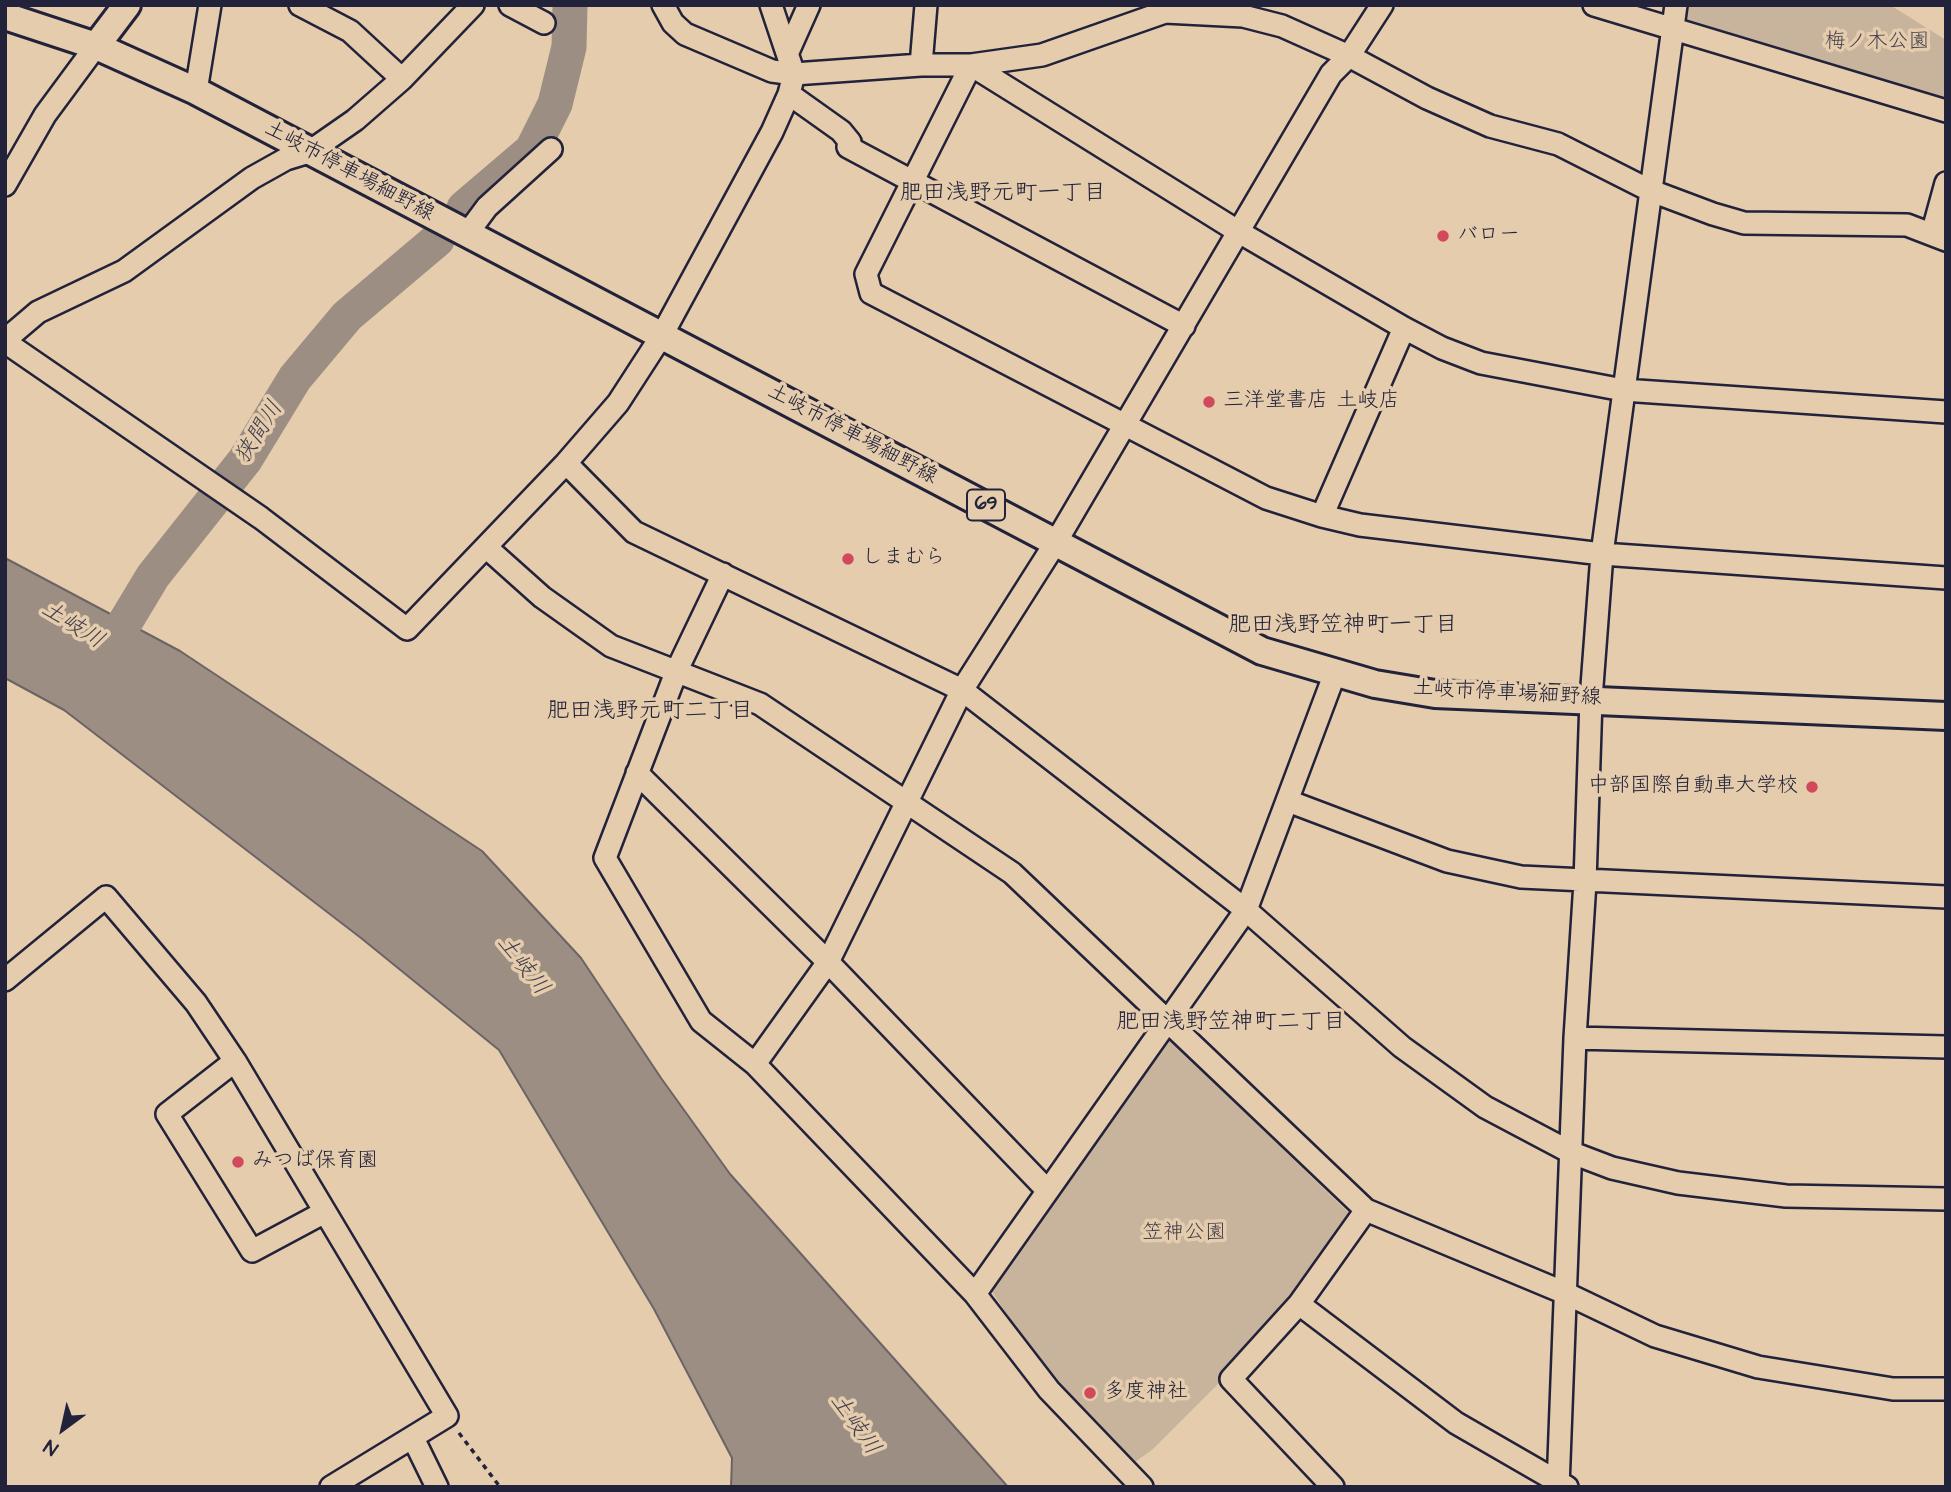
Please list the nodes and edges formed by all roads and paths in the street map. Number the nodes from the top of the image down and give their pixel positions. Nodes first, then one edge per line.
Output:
1 (127, 5) edge
2 (210, 5) edge
3 (300, 5) edge
4 (473, 5) edge
5 (510, 5) edge
6 (663, 5) edge
7 (771, 5) edge
8 (809, 5) edge
9 (926, 5) edge
10 (1382, 5) edge
11 (1594, 5) edge
12 (1676, 5) edge
13 (1164, 9) edge
14 (5, 16) edge
15 (544, 23) dead end
16 (1673, 30) junction
17 (96, 46) junction
18 (788, 52) junction
19 (1349, 56) junction
20 (921, 65) junction
21 (971, 65) junction
22 (402, 79) junction
23 (792, 84) junction
24 (196, 91) junction
25 (1946, 111) edge
26 (551, 149) dead end
27 (309, 152) junction
28 (914, 180) junction
29 (1946, 183) edge
30 (5, 185) edge
31 (1649, 190) junction
32 (1240, 232) junction
33 (467, 234) junction
34 (1939, 237) edge
35 (1184, 326) junction
36 (1404, 328) junction
37 (662, 335) junction
38 (5, 341) edge
39 (1623, 390) junction
40 (1946, 412) edge
41 (1125, 426) junction
42 (566, 463) junction
43 (1322, 516) junction
44 (1056, 542) junction
45 (486, 547) junction
46 (1602, 554) junction
47 (723, 574) junction
48 (1946, 578) edge
49 (677, 670) junction
50 (1335, 673) junction
51 (962, 690) junction
52 (1591, 699) junction
53 (1946, 716) edge
54 (637, 773) junction
55 (1288, 801) junction
56 (908, 803) junction
57 (1585, 882) junction
58 (1946, 897) edge
59 (1246, 910) junction
60 (828, 962) junction
61 (5, 980) edge
62 (1168, 1020) junction
63 (1575, 1038) junction
64 (1946, 1047) edge
65 (235, 1061) junction
66 (755, 1064) junction
67 (1570, 1153) junction
68 (1047, 1190) junction
69 (1946, 1199) edge
70 (1366, 1210) junction
71 (323, 1213) junction
72 (1565, 1293) junction
73 (975, 1294) junction
74 (1299, 1304) junction
75 (1946, 1389) edge
76 (447, 1416) junction
77 (413, 1438) junction
78 (1561, 1486) edge
79 (331, 1487) edge
80 (437, 1487) edge
81 (500, 1487) edge
82 (1142, 1487) edge
83 (1333, 1487) edge

1 - 17 main road
2 - 24 street
3 - 22 street
4 - 22 street
5 - 15 street
6 - 23 street
7 - 18 street
8 - 18 street
9 - 20 street
10 - 19 street
11 - 16 street
12 - 16 street
13 - 19 street
13 - 21 street
14 - 17 main road, 土岐市停車場細野線
16 - 25 street
16 - 31 street
17 - 24 main road, 土岐市停車場細野線 / 69
17 - 30 street
18 - 23 street
19 - 31 street
19 - 32 street
20 - 21 street
20 - 23 street
21 - 28 street
21 - 32 street
22 - 27 street
23 - 28 street
23 - 37 street
24 - 27 main road, 土岐市停車場細野線 / 69
26 - 33 street
27 - 33 main road, 土岐市停車場細野線 / 69
27 - 38 street
28 - 35 street
28 - 41 street
29 - 34 street
31 - 34 street
31 - 39 street
32 - 35 street
32 - 36 street
33 - 37 main road, 土岐市停車場細野線 / 69
35 - 41 street
36 - 39 street
36 - 43 street
37 - 42 street
37 - 44 main road, 土岐市停車場細野線 / 69
38 - 45 street
39 - 40 street
39 - 46 street
41 - 43 street
41 - 44 street
42 - 45 street
42 - 47 street
43 - 46 street
44 - 50 main road, 土岐市停車場細野線 / 69
44 - 51 street
45 - 49 street
46 - 48 street
46 - 52 street
47 - 49 street
47 - 51 street
49 - 54 street
49 - 56 street
50 - 52 main road, 土岐市停車場細野線 / 69
50 - 55 street
51 - 56 street
51 - 59 street
52 - 53 main road, 土岐市停車場細野線 / 69
52 - 57 street
54 - 60 street
54 - 66 street
55 - 57 street
55 - 59 street
56 - 60 street
56 - 62 street
57 - 58 street
57 - 63 street
59 - 62 street
59 - 67 street
60 - 66 street
60 - 68 street
61 - 65 street
62 - 68 street
62 - 70 street
63 - 64 street
63 - 67 street
65 - 71 street
65 - 71 street
66 - 73 street
67 - 69 street
67 - 72 street
68 - 73 street
70 - 72 street
70 - 74 street
71 - 76 street
72 - 75 street
72 - 78 street
73 - 82 street
74 - 78 street
74 - 83 street
76 - 77 street
76 - 81 path
77 - 79 street
77 - 80 street

